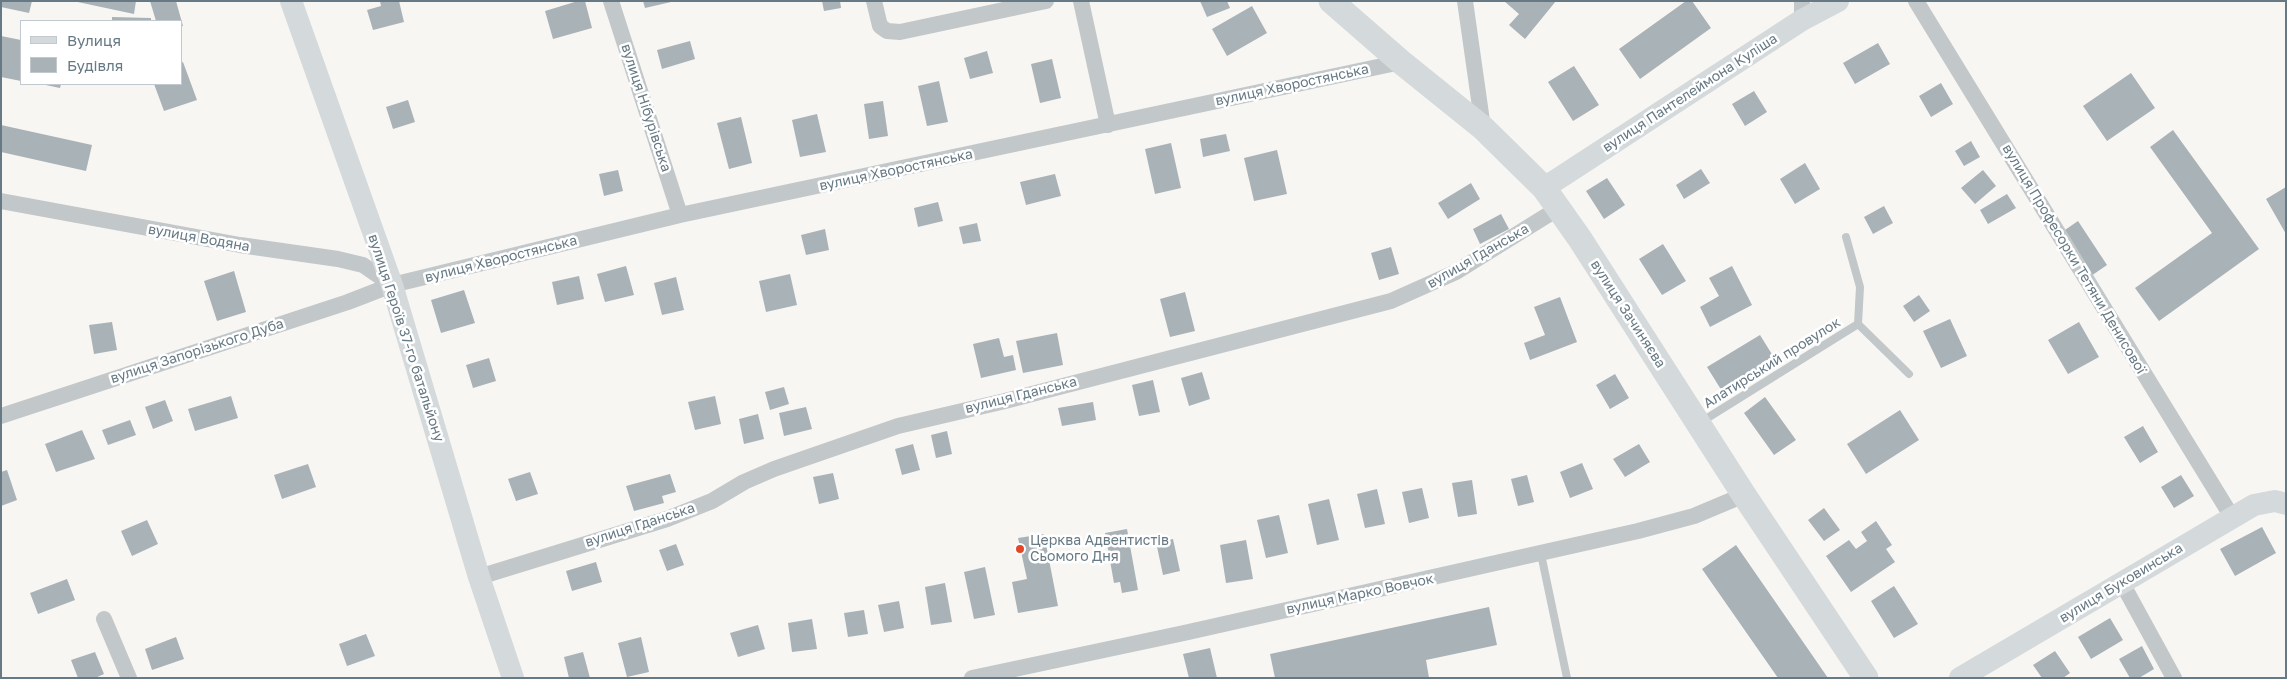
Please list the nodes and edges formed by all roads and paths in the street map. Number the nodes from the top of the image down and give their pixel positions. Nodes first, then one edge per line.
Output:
1 (290, 1) edge
2 (611, 1) edge
3 (874, 1) edge
4 (1046, 1) edge
5 (1081, 1) edge
6 (1331, 1) edge
7 (1465, 1) edge
8 (1838, 1) edge
9 (1916, 1) edge
10 (1802, 11) edge
11 (1401, 62) junction
12 (1108, 125) junction
13 (1484, 128) junction
14 (1544, 188) junction
15 (1, 201) edge
16 (1559, 208) junction
17 (680, 215) junction
18 (1846, 237) dead end
19 (392, 285) junction
20 (1858, 324) junction
21 (1909, 374) dead end
22 (1, 416) edge
23 (1698, 424) junction
24 (1744, 495) junction
25 (2286, 504) edge
26 (2232, 517) junction
27 (1541, 554) junction
28 (479, 577) junction
29 (2122, 583) junction
30 (104, 619) dead end
31 (129, 678) edge
32 (513, 678) edge
33 (972, 678) edge
34 (1567, 678) edge
35 (1866, 678) edge
36 (1960, 678) edge
37 (2174, 678) edge

1 - 19 street, вулиця Героїв 37-го батальйону
2 - 17 street, вулиця Нібурівська
3 - 4 street
5 - 12 street
6 - 11 main road, вулиця Зачиняєва
7 - 13 street
8 - 10 street, вулиця Пантелеймона Куліша
9 - 26 street, вулиця Професорки Тетяни Денисової
10 - 14 street, вулиця Пантелеймона Куліша
11 - 12 street, вулиця Хворостянська
11 - 13 main road, вулиця Зачиняєва
12 - 17 street, вулиця Хворостянська
13 - 14 main road, вулиця Зачиняєва
14 - 16 main road, вулиця Зачиняєва
15 - 19 street, вулиця Водяна
16 - 23 main road, вулиця Зачиняєва
16 - 28 street, вулиця Гданська
17 - 19 street, вулиця Хворостянська
18 - 20 lane, Алатирський провулок
19 - 22 street, вулиця Запорізького Дуба
19 - 28 street, вулиця Героїв 37-го батальйону
20 - 21 lane, Алатирський провулок
20 - 23 lane, Алатирський провулок
23 - 24 main road, вулиця Зачиняєва
24 - 27 street, вулиця Марко Вовчок
24 - 35 main road, вулиця Зачиняєва
25 - 26 street, вулиця Буковинська
26 - 29 street, вулиця Буковинська
27 - 33 street, вулиця Марко Вовчок
27 - 34 lane
28 - 32 street, вулиця Героїв 37-го батальйону
29 - 36 street, вулиця Буковинська
29 - 37 street
30 - 31 street

